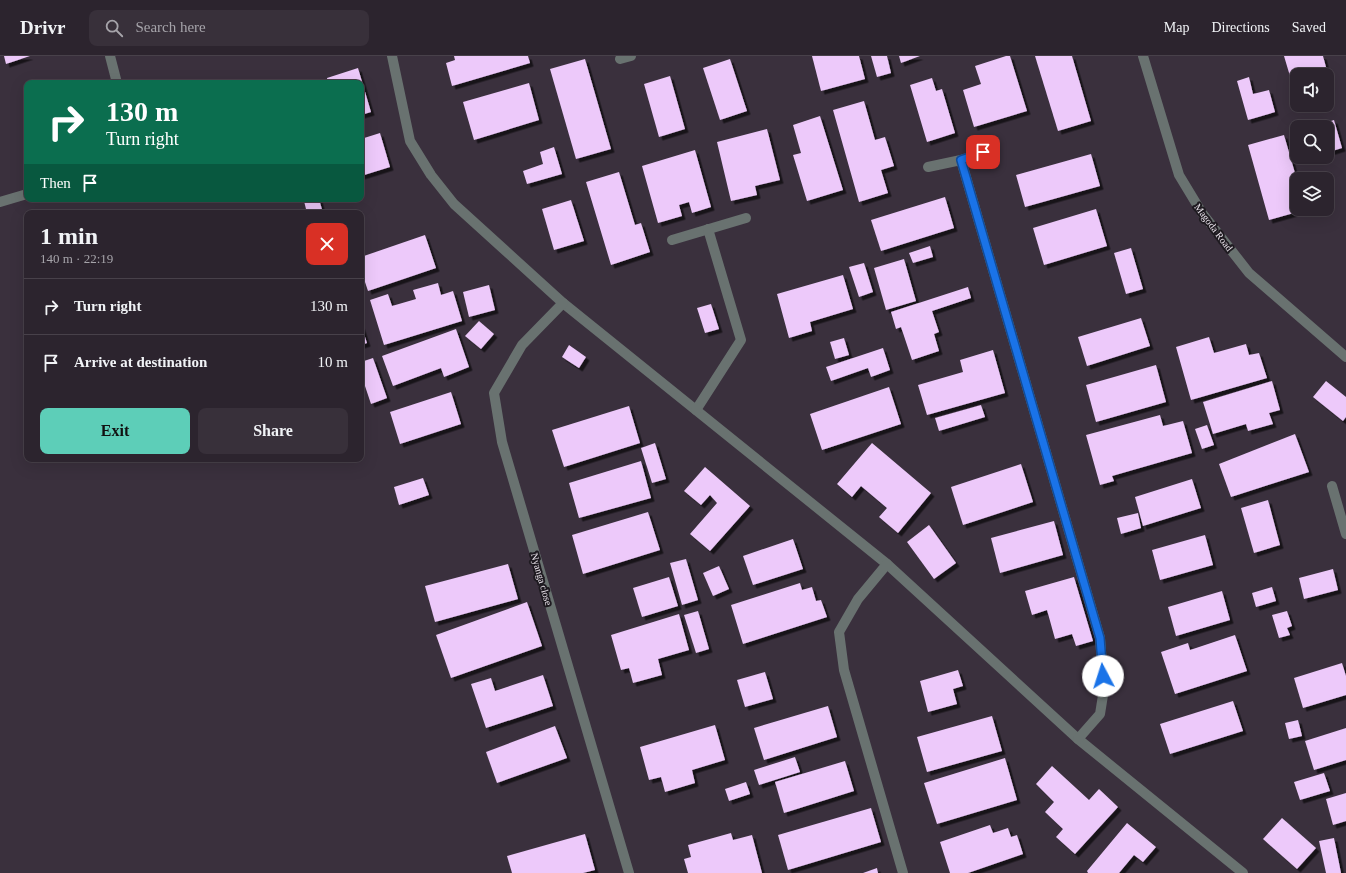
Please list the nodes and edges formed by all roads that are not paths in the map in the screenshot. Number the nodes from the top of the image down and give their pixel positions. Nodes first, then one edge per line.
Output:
1 (110, 56) edge
2 (392, 56) edge
3 (631, 56) edge
4 (1143, 56) edge
5 (620, 59) dead end
6 (116, 80) edge
7 (994, 148) dead end
8 (961, 160) junction
9 (928, 167) dead end
10 (24, 195) edge
11 (0, 202) edge
12 (746, 218) dead end
13 (708, 229) junction
14 (672, 240) dead end
15 (563, 304) junction
16 (1346, 357) edge
17 (696, 410) junction
18 (1332, 486) dead end
19 (1346, 534) edge
20 (887, 564) junction
21 (1078, 739) junction
22 (1229, 862) junction
23 (629, 873) edge
24 (903, 873) edge
25 (1227, 873) edge
26 (1243, 873) edge

1 - 6 street
2 - 15 street
3 - 5 street
4 - 16 street, Magoda Road
7 - 8 street
8 - 9 street
8 - 21 street
10 - 11 street
12 - 13 street
13 - 14 street
13 - 17 street
15 - 17 street
15 - 23 street, Nyanga close
17 - 20 street
18 - 19 street
20 - 21 street
20 - 24 street
21 - 22 street
22 - 25 street
22 - 26 street

